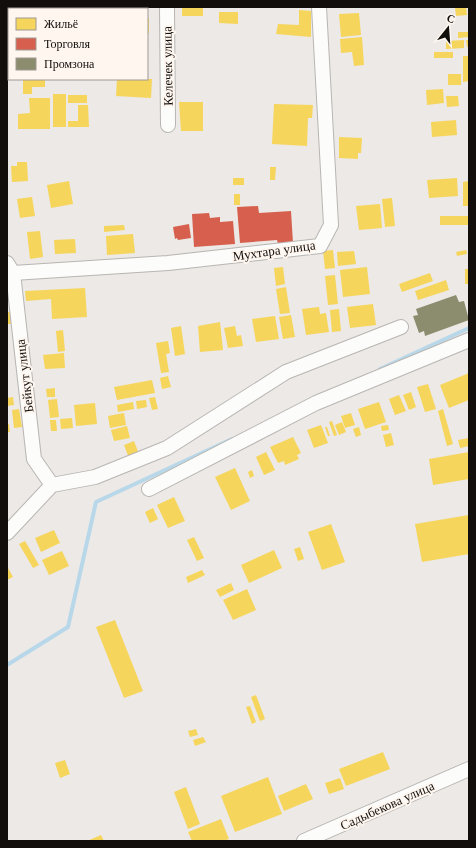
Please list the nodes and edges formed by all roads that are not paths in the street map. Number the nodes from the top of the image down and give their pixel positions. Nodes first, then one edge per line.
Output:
1 (8, 7) edge
2 (167, 7) edge
3 (319, 7) edge
4 (7, 36) edge
5 (168, 125) dead end
6 (10, 268) edge
7 (401, 327) dead end
8 (469, 340) edge
9 (52, 485) junction
10 (149, 489) dead end
11 (7, 533) edge
12 (469, 769) edge
13 (304, 841) edge

1 - 4 street
2 - 5 street, Келечек улица
3 - 6 street, Мухтара улица
6 - 9 street, Бейкут улица
7 - 9 street
8 - 10 street
9 - 11 street
12 - 13 street, Садыбекова улица

